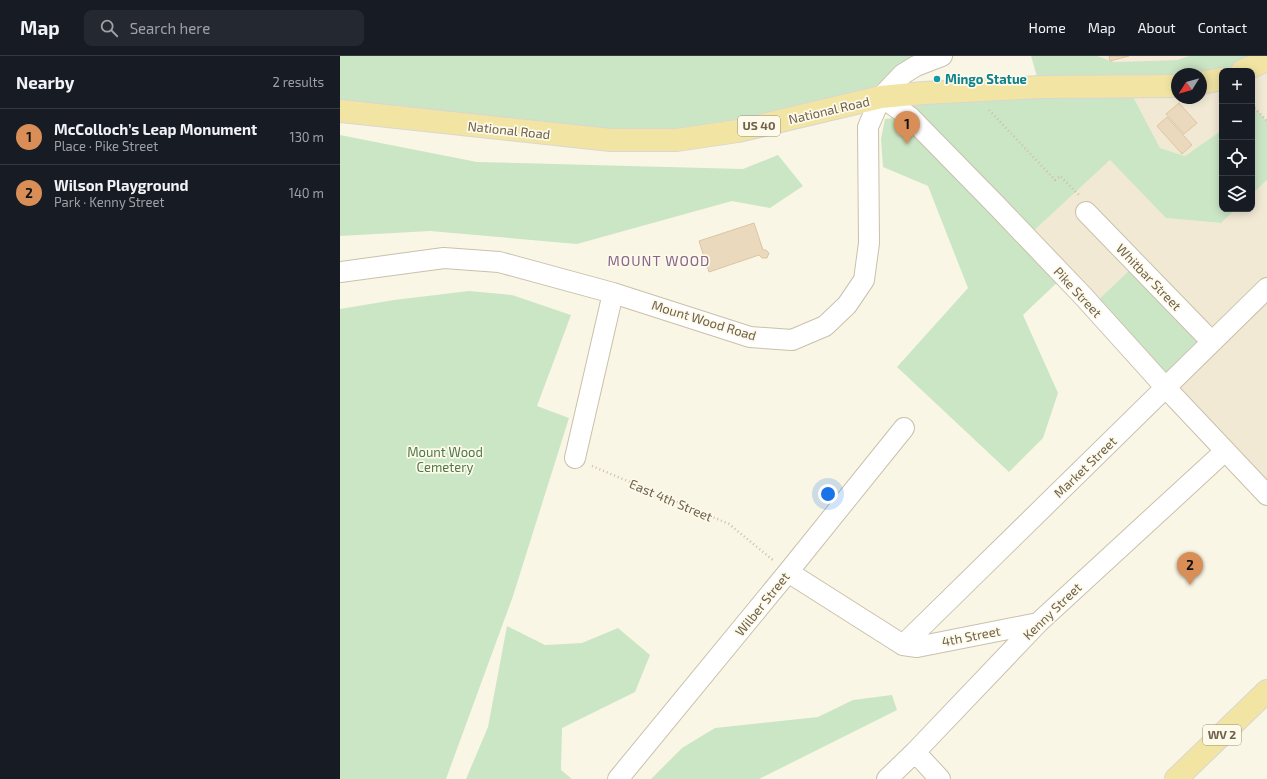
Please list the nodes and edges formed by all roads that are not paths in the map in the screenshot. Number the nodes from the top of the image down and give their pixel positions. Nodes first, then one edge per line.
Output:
1 (942, 56) edge
2 (1267, 60) edge
3 (1249, 68) edge
4 (1219, 80) edge
5 (1207, 82) edge
6 (1171, 86) edge
7 (881, 97) junction
8 (340, 111) edge
9 (1083, 205) road end
10 (340, 272) edge
11 (1267, 288) edge
12 (613, 293) junction
13 (1212, 342) junction
14 (1166, 388) junction
15 (904, 428) dead end
16 (1225, 451) junction
17 (574, 458) road end
18 (1265, 488) edge
19 (788, 572) junction
20 (1038, 623) junction
21 (903, 645) junction
22 (1267, 691) edge
23 (915, 752) junction
24 (618, 779) edge
25 (886, 779) edge
26 (940, 779) edge
27 (1176, 779) edge

1 - 7 street, Mount Wood Road
2 - 3 main road
4 - 5 main road
6 - 7 main road, National Road / US 40
7 - 8 main road, National Road / US 40
7 - 12 street, Mount Wood Road
7 - 14 street, Pike Street
9 - 13 street, Whitbar Street
10 - 12 street, Mount Wood Road
11 - 13 street, Market Street
12 - 17 street
13 - 14 street, Market Street
14 - 16 street, Pike Street
14 - 21 street, Market Street
15 - 19 street, Wilber Street
16 - 18 street, Pike Street
16 - 20 street, Kenny Street
19 - 21 street
19 - 24 street, Wilber Street
20 - 21 street, 4th Street
20 - 23 street, Kenny Street
22 - 27 main road, WV 2
23 - 25 street, Kenny Street
23 - 26 street

